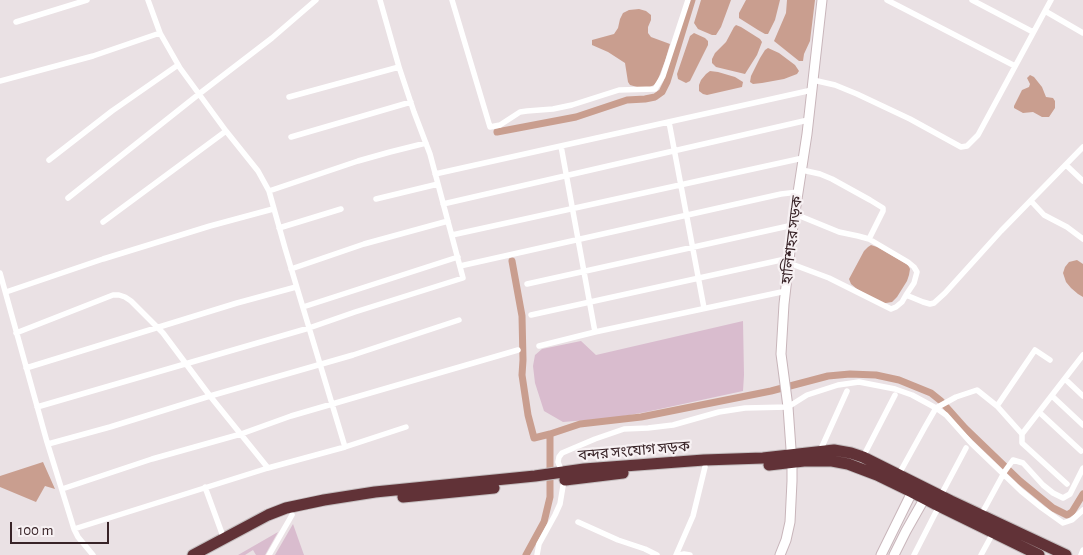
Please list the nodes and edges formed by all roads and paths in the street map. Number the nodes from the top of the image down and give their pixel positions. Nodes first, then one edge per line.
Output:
1 (87, 0) edge
2 (148, 0) edge
3 (316, 0) edge
4 (380, 0) edge
5 (452, 0) edge
6 (688, 0) edge
7 (822, 0) edge
8 (887, 0) edge
9 (972, 0) edge
10 (1051, 0) edge
11 (1045, 10) junction
12 (16, 22) dead end
13 (1033, 32) junction
14 (1083, 33) edge
15 (160, 34) junction
16 (178, 64) junction
17 (1015, 66) junction
18 (399, 67) junction
19 (814, 80) junction
20 (0, 81) edge
21 (812, 90) junction
22 (198, 94) junction
23 (288, 97) dead end
24 (411, 102) junction
25 (808, 120) junction
26 (668, 122) junction
27 (226, 131) junction
28 (291, 137) dead end
29 (426, 143) junction
30 (561, 146) junction
31 (1083, 147) edge
32 (674, 151) junction
33 (804, 158) junction
34 (49, 160) dead end
35 (1066, 165) junction
36 (802, 170) junction
37 (435, 174) junction
38 (566, 176) junction
39 (1083, 181) edge
40 (438, 184) junction
41 (680, 185) junction
42 (269, 191) junction
43 (798, 192) junction
44 (68, 198) dead end
45 (376, 199) dead end
46 (1031, 201) junction
47 (443, 204) junction
48 (341, 208) dead end
49 (572, 208) junction
50 (273, 210) junction
51 (795, 214) junction
52 (686, 215) junction
53 (448, 221) junction
54 (103, 222) dead end
55 (794, 225) junction
56 (279, 228) junction
57 (452, 235) junction
58 (578, 239) junction
59 (869, 239) junction
60 (1083, 239) edge
61 (692, 247) junction
62 (458, 257) junction
63 (789, 261) junction
64 (460, 266) junction
65 (291, 268) junction
66 (584, 271) junction
67 (0, 273) edge
68 (698, 278) junction
69 (527, 284) dead end
70 (296, 286) junction
71 (786, 291) junction
72 (6, 292) junction
73 (906, 295) junction
74 (589, 301) junction
75 (303, 307) junction
76 (704, 308) junction
77 (531, 315) dead end
78 (459, 320) dead end
79 (158, 328) junction
80 (309, 328) junction
81 (595, 332) junction
82 (16, 333) junction
83 (539, 346) dead end
84 (518, 350) dead end
85 (1083, 355) edge
86 (1050, 360) dead end
87 (186, 363) junction
88 (320, 365) junction
89 (26, 368) junction
90 (1065, 379) junction
91 (847, 390) dead end
92 (895, 394) dead end
93 (210, 396) junction
94 (1052, 396) junction
95 (1083, 396) edge
96 (332, 405) junction
97 (997, 406) junction
98 (37, 407) junction
99 (788, 407) junction
100 (936, 408) junction
101 (1039, 412) junction
102 (1083, 425) edge
103 (406, 427) dead end
104 (241, 434) junction
105 (1022, 434) junction
106 (48, 444) junction
107 (345, 448) junction
108 (966, 448) dead end
109 (1081, 451) dead end
110 (820, 452) junction
111 (863, 457) junction
112 (792, 459) junction
113 (705, 467) junction
114 (268, 468) junction
115 (1083, 468) edge
116 (899, 474) junction
117 (562, 476) junction
118 (535, 480) junction
119 (1067, 484) dead end
120 (205, 487) junction
121 (915, 487) junction
122 (62, 489) junction
123 (927, 494) junction
124 (940, 501) junction
125 (1083, 510) edge
126 (292, 514) junction
127 (981, 515) junction
128 (578, 522) dead end
129 (74, 529) junction
130 (993, 533) junction
131 (224, 538) junction
132 (1083, 550) edge
133 (93, 555) edge
134 (194, 555) edge
135 (209, 555) edge
136 (269, 555) edge
137 (537, 555) edge
138 (657, 555) edge
139 (678, 555) edge
140 (690, 555) edge
141 (780, 555) edge
142 (881, 555) edge
143 (894, 555) edge
144 (914, 555) edge
145 (981, 555) edge
146 (1039, 555) edge
147 (1066, 555) edge
148 (1080, 555) edge

1 - 12 street
2 - 15 street
3 - 22 street
4 - 18 street
5 - 6 street
7 - 19 street, হালিশহর সড়ক
8 - 17 street
9 - 13 street
10 - 11 street
11 - 13 street
11 - 14 street
13 - 17 street
15 - 16 street
15 - 20 street
16 - 22 street
16 - 34 street
17 - 19 street
18 - 23 street
18 - 24 street
19 - 21 street, হালিশহর সড়ক
21 - 25 street, হালিশহর সড়ক
21 - 26 street
22 - 27 street
22 - 44 street
24 - 28 street
24 - 29 street
25 - 32 street
25 - 33 street, হালিশহর সড়ক
26 - 30 street
26 - 32 street
27 - 42 street
27 - 54 street
29 - 37 street
29 - 42 street
30 - 37 street
30 - 38 street
31 - 35 street
32 - 38 street
32 - 41 street
33 - 36 street, হালিশহর সড়ক
33 - 41 street
35 - 39 street
35 - 46 street
36 - 43 street, হালিশহর সড়ক
36 - 59 street
37 - 40 street
38 - 47 street
38 - 49 street
40 - 45 street
40 - 47 street
41 - 49 street
41 - 52 street
42 - 50 street
43 - 51 street, হালিশহর সড়ক
43 - 52 street
46 - 60 street
46 - 73 street
47 - 53 street
48 - 56 street
49 - 57 street
49 - 58 street
50 - 56 street
50 - 72 street
51 - 55 street, হালিশহর সড়ক
51 - 59 street
52 - 58 street
52 - 61 street
53 - 57 street
53 - 65 street
55 - 61 street
55 - 63 street, হালিশহর সড়ক
56 - 65 street
57 - 62 street
58 - 64 street
58 - 66 street
59 - 73 street
61 - 66 street
61 - 68 street
62 - 64 street
62 - 75 street
63 - 68 street
63 - 71 street, হালিশহর সড়ক
63 - 73 street
64 - 80 street
65 - 70 street
66 - 69 street
66 - 74 street
67 - 72 street
68 - 74 street
68 - 76 street
70 - 75 street
70 - 79 street
71 - 76 street
71 - 99 street, হালিশহর সড়ক
72 - 82 street
74 - 77 street
74 - 81 street
75 - 80 street
76 - 81 street
78 - 88 street
79 - 82 street
79 - 87 street
79 - 89 street
80 - 87 street
80 - 88 street
81 - 83 street
82 - 89 street
84 - 96 street
85 - 90 street
86 - 97 street
87 - 93 street
87 - 98 street
88 - 93 street
88 - 96 street
89 - 98 street
90 - 94 street
90 - 95 street
91 - 110 street
92 - 111 street
93 - 104 street
93 - 106 street
94 - 101 street
94 - 102 street
96 - 104 street
96 - 107 street
97 - 100 street
97 - 105 street
98 - 106 street
99 - 100 street
99 - 112 street, হালিশহর সড়ক
99 - 117 street
100 - 116 street
100 - 125 street
101 - 105 street
101 - 109 street
103 - 107 street
104 - 114 street
104 - 122 street
105 - 119 street
106 - 122 street
107 - 114 street
108 - 124 street
110 - 111 highway, বন্দর সংযোগ সড়ক
110 - 112 highway, বন্দর সংযোগ সড়ক
111 - 116 highway, বন্দর সংযোগ সড়ক
112 - 113 highway, বন্দর সংযোগ সড়ক
112 - 117 highway, বন্দর সংযোগ সড়ক
112 - 121 highway, বন্দর সংযোগ সড়ক
112 - 141 street, হালিশহর সড়ক
113 - 117 highway, বন্দর সংযোগ সড়ক
113 - 139 street
114 - 120 street
115 - 127 street
116 - 121 highway, বন্দর সংযোগ সড়ক
117 - 118 highway, বন্দর সংযোগ সড়ক
117 - 137 street
118 - 126 highway, বন্দর সংযোগ সড়ক
118 - 131 highway, বন্দর সংযোগ সড়ক
120 - 129 street
120 - 131 street
121 - 123 highway, বন্দর সংযোগ সড়ক
121 - 142 street
122 - 129 street
123 - 124 highway, বন্দর সংযোগ সড়ক
123 - 143 street
124 - 127 highway, বন্দর সংযোগ সড়ক
124 - 130 highway, বন্দর সংযোগ সড়ক
124 - 144 street
126 - 135 highway, বন্দর সংযোগ সড়ক
126 - 136 street
127 - 147 highway, বন্দর সংযোগ সড়ক
128 - 138 street
129 - 133 street
130 - 145 street
130 - 146 highway, বন্দর সংযোগ সড়ক
131 - 134 highway, বন্দর সংযোগ সড়ক
132 - 148 street
139 - 140 street

